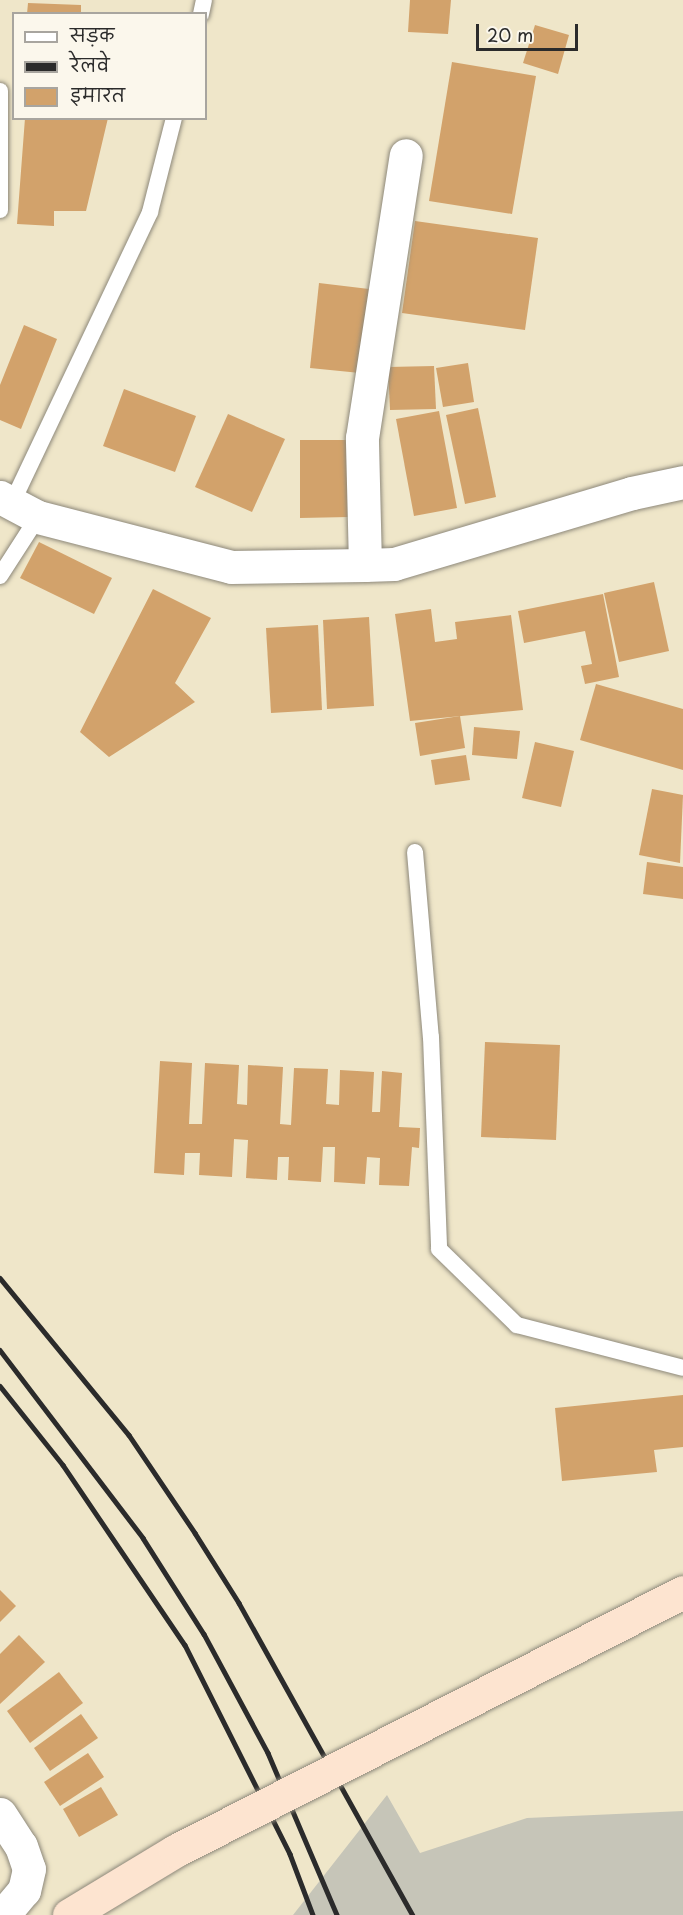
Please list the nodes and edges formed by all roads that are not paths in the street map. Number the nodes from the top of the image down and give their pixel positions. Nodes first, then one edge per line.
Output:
1 (0, 92) edge
2 (173, 120) edge
3 (406, 155) dead end
4 (0, 210) edge
5 (683, 482) edge
6 (632, 493) junction
7 (683, 498) edge
8 (17, 506) edge
9 (365, 565) junction
10 (0, 576) edge
11 (414, 852) dead end
12 (683, 1368) edge
13 (683, 1592) edge
14 (0, 1814) edge
15 (3, 1915) edge
16 (69, 1915) edge

1 - 4 lane
2 - 8 lane
3 - 9 street
5 - 6 street
6 - 7 street
6 - 9 street
8 - 9 street
8 - 10 lane
11 - 12 lane
13 - 16 main road, bridge
14 - 15 street

